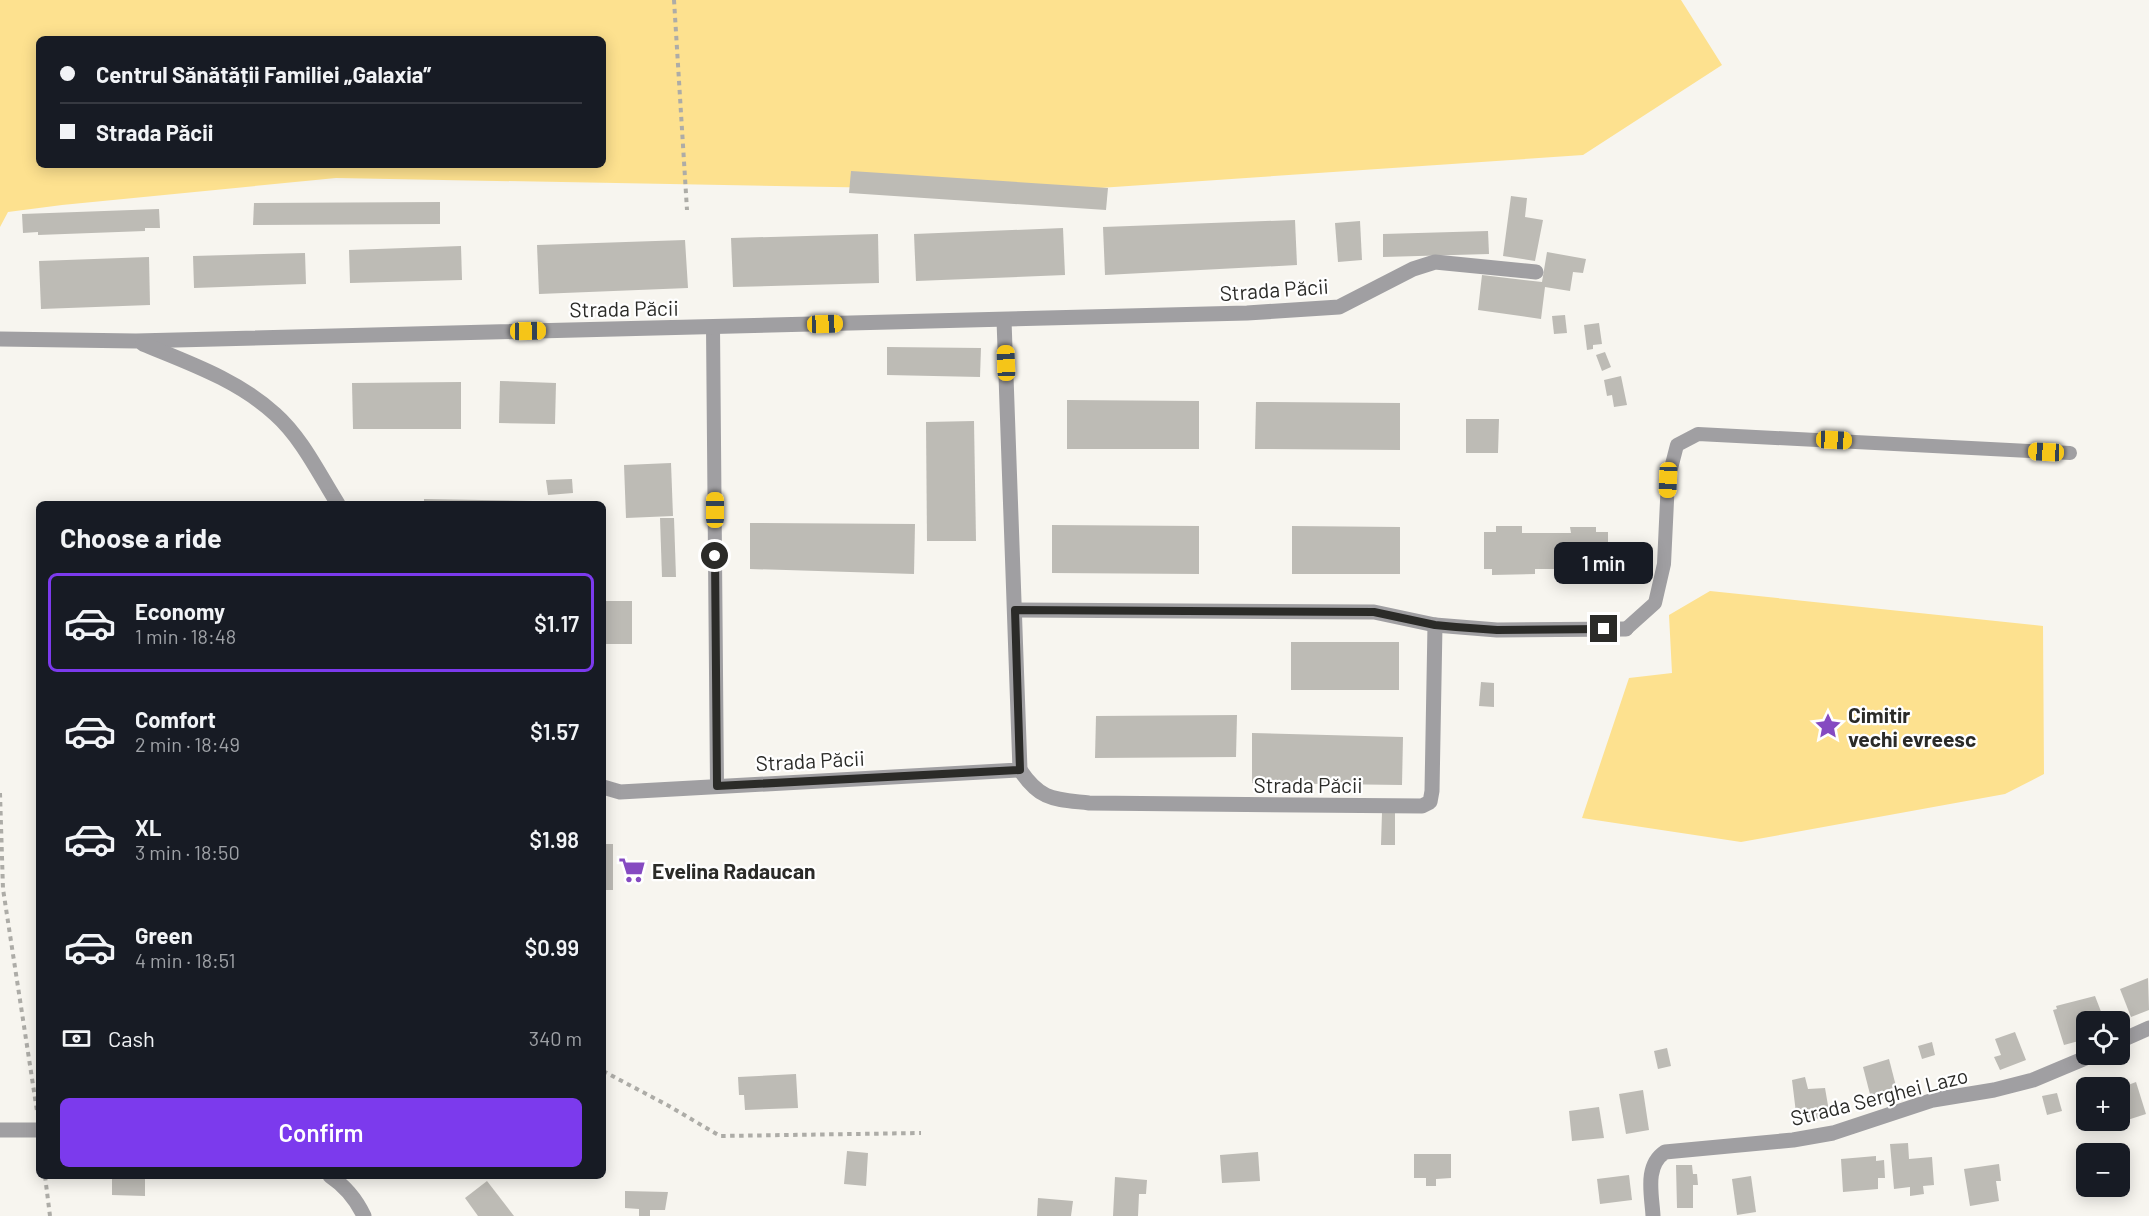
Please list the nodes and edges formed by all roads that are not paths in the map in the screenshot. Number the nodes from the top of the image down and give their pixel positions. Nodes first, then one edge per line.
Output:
1 (1536, 272) dead end
2 (1004, 320) junction
3 (713, 327) junction
4 (0, 339) edge
5 (136, 341) junction
6 (2070, 453) dead end
7 (336, 501) edge
8 (1015, 610) junction
9 (1435, 625) junction
10 (1626, 629) joint
11 (1020, 770) junction
12 (717, 786) junction
13 (606, 788) edge
14 (2149, 1028) edge
15 (2130, 1037) edge
16 (2076, 1062) edge
17 (36, 1123) edge
18 (0, 1130) edge
19 (334, 1179) edge
20 (364, 1216) edge
21 (1653, 1216) edge

1 - 2 street, Strada Păcii
2 - 3 street, Strada Păcii
2 - 8 street
3 - 5 street, Strada Păcii
3 - 12 lane
4 - 5 street, Strada Păcii
5 - 7 street, Strada Păcii
6 - 10 lane
8 - 9 street
8 - 11 street
9 - 10 street
9 - 11 street, Strada Păcii
11 - 12 street, Strada Păcii
12 - 13 street, Strada Păcii
14 - 15 street
16 - 21 street, Strada Serghei Lazo
17 - 18 street
19 - 20 street

